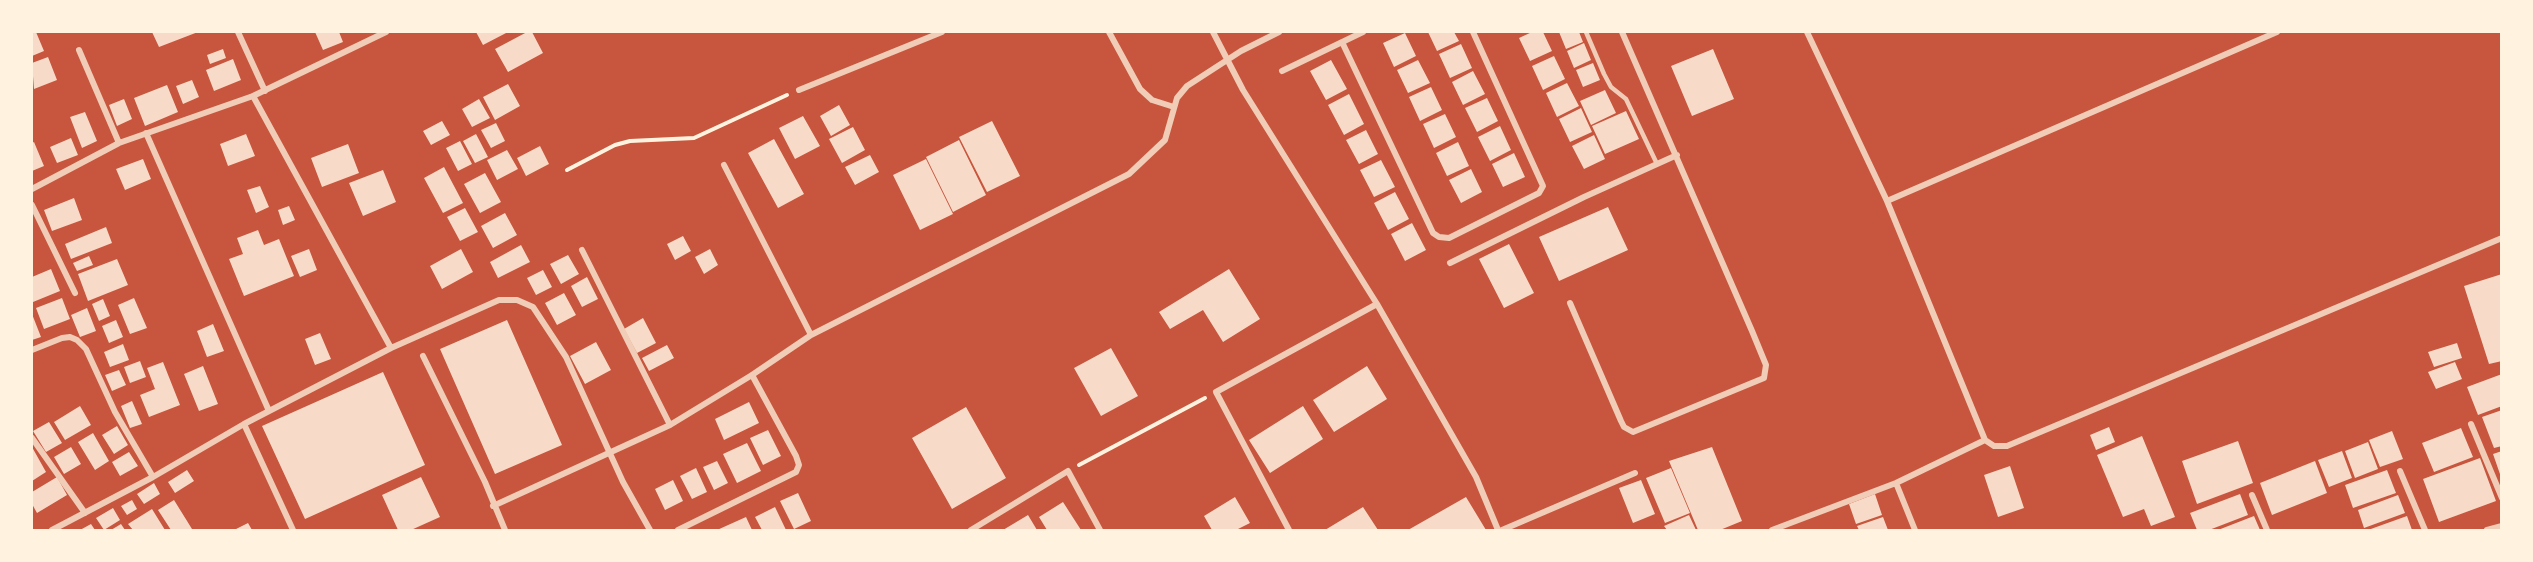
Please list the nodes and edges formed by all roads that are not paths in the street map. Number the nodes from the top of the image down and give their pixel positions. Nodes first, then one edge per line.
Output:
1 (238, 32) edge
2 (386, 32) edge
3 (942, 32) edge
4 (1108, 32) edge
5 (1212, 32) edge
6 (1279, 32) edge
7 (1363, 32) edge
8 (1473, 32) edge
9 (1586, 32) edge
10 (1622, 32) edge
11 (1807, 32) edge
12 (2277, 32) edge
13 (1342, 42) junction
14 (79, 50) dead end
15 (1282, 71) dead end
16 (799, 90) road end
17 (265, 91) junction
18 (253, 96) junction
19 (1174, 107) junction
20 (146, 133) junction
21 (119, 143) junction
22 (1677, 155) junction
23 (1657, 164) junction
24 (724, 165) dead end
25 (32, 189) edge
26 (1887, 201) junction
27 (32, 205) edge
28 (2502, 238) edge
29 (582, 250) dead end
30 (1450, 263) dead end
31 (75, 293) dead end
32 (1570, 303) dead end
33 (1377, 304) junction
34 (811, 335) junction
35 (391, 348) junction
36 (32, 350) edge
37 (423, 356) dead end
38 (752, 375) junction
39 (270, 411) junction
40 (244, 424) junction
41 (670, 424) junction
42 (2471, 424) dead end
43 (32, 438) edge
44 (1985, 441) junction
45 (2400, 471) dead end
46 (1635, 473) dead end
47 (153, 477) junction
48 (1896, 483) junction
49 (2252, 495) dead end
50 (2502, 498) edge
51 (494, 506) junction
52 (85, 513) junction
53 (2502, 526) edge
54 (52, 531) edge
55 (293, 531) edge
56 (505, 531) edge
57 (650, 531) edge
58 (678, 531) edge
59 (971, 531) edge
60 (1100, 531) edge
61 (1289, 531) edge
62 (1500, 531) edge
63 (1772, 531) edge
64 (1915, 531) edge
65 (2267, 531) edge
66 (2425, 531) edge
67 (2487, 531) edge

1 - 17 street
2 - 17 street
3 - 16 street
4 - 19 street
5 - 33 street
6 - 19 street
7 - 13 street
8 - 13 street
9 - 23 lane
10 - 22 street
11 - 26 street
12 - 26 street
13 - 15 street
14 - 21 street
17 - 18 street
18 - 20 street
18 - 35 street
19 - 34 street
20 - 21 street
20 - 39 street
21 - 25 street
22 - 23 street
22 - 32 street
23 - 30 street
24 - 34 street
26 - 44 street
27 - 31 street
28 - 44 street
29 - 41 street
33 - 61 street
33 - 62 street
34 - 38 street
35 - 39 street
35 - 57 street
36 - 47 street
37 - 51 street
38 - 41 street
38 - 58 street
39 - 40 street
40 - 47 street
40 - 55 street
41 - 51 street
42 - 50 street
43 - 52 street
44 - 48 street
45 - 66 street
46 - 62 street
47 - 52 street
48 - 63 street
48 - 64 street
49 - 65 street
51 - 56 street
52 - 54 street
53 - 67 street
59 - 60 street

